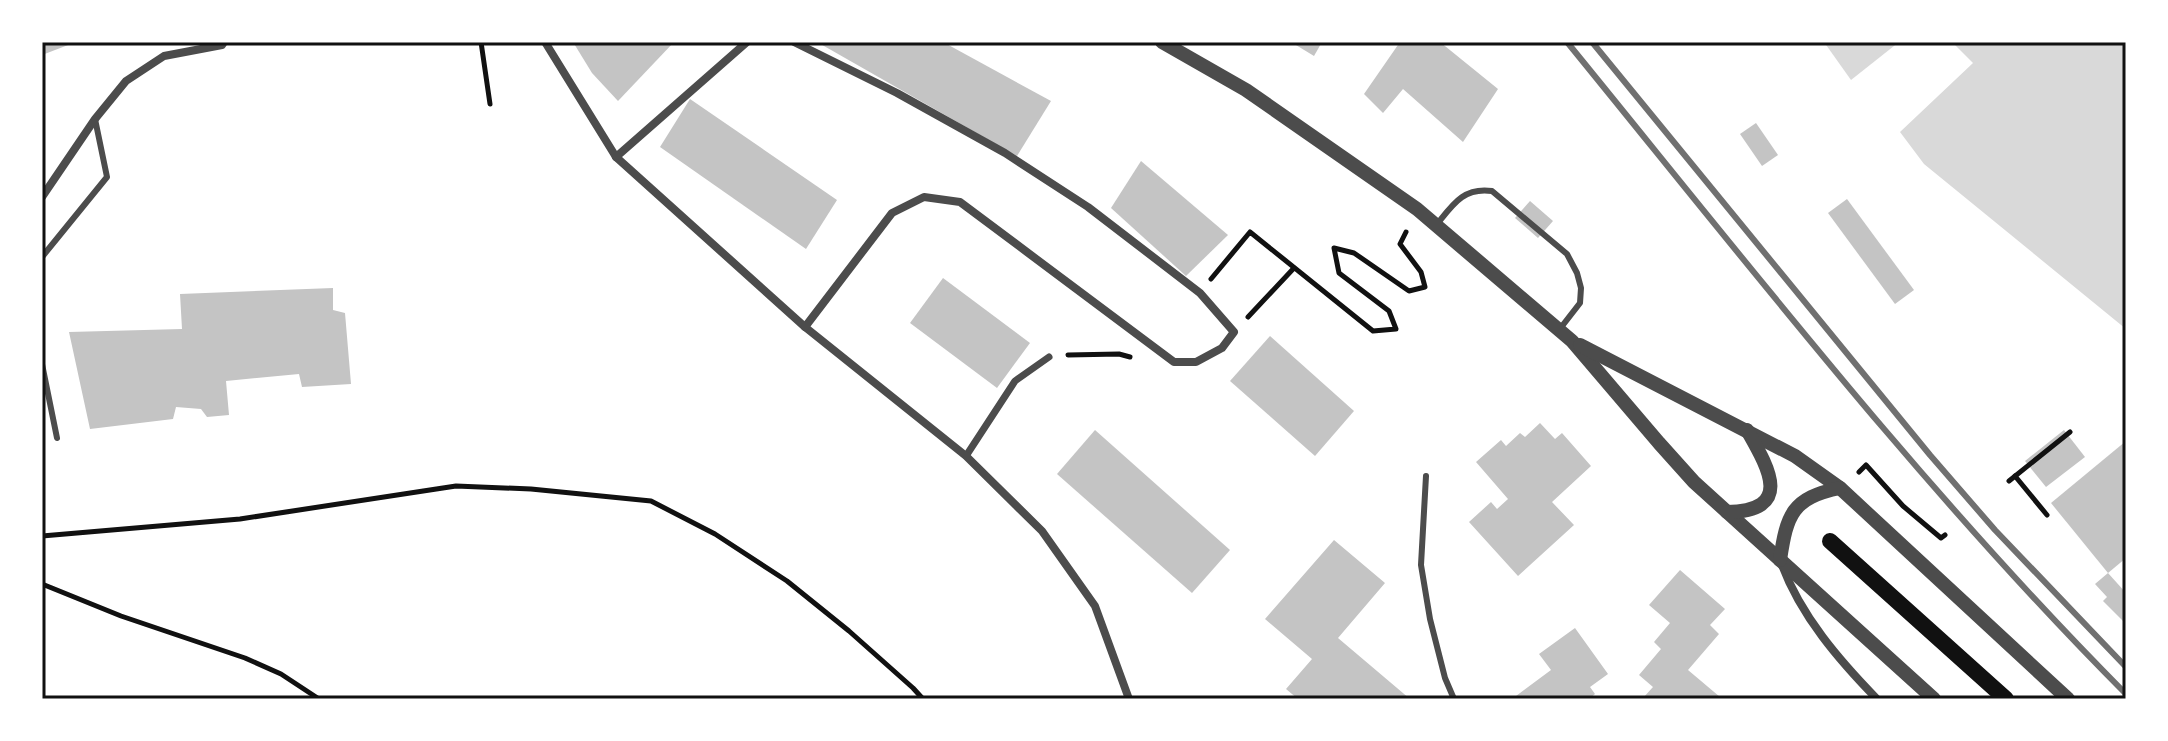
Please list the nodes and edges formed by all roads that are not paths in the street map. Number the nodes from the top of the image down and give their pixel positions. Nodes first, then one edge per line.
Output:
1 (224, 42) edge
2 (545, 42) edge
3 (747, 42) edge
4 (794, 42) edge
5 (1162, 42) edge
6 (95, 119) junction
7 (616, 157) junction
8 (42, 197) edge
9 (1436, 225) junction
10 (42, 257) edge
11 (805, 327) junction
12 (1559, 330) junction
13 (1572, 341) junction
14 (1049, 357) road end
15 (42, 364) edge
16 (1747, 430) junction
17 (57, 438) dead end
18 (966, 456) junction
19 (1426, 476) dead end
20 (1840, 488) junction
21 (1727, 512) junction
22 (1830, 541) dead end
23 (1780, 560) junction
24 (1129, 699) edge
25 (1454, 699) edge
26 (1877, 699) edge
27 (1934, 699) edge
28 (2006, 699) edge
29 (2068, 699) edge

1 - 6 street
2 - 7 street
3 - 7 street
4 - 11 street
5 - 9 street
6 - 8 street
6 - 10 lane
7 - 11 street
9 - 12 street
9 - 12 lane
11 - 18 street
12 - 13 street
13 - 16 street
13 - 21 street
14 - 18 street
15 - 17 lane
16 - 20 street
16 - 21 street
18 - 24 street
19 - 25 lane
20 - 23 street
20 - 29 street
21 - 23 street
22 - 28 main road
23 - 26 street
23 - 27 street

